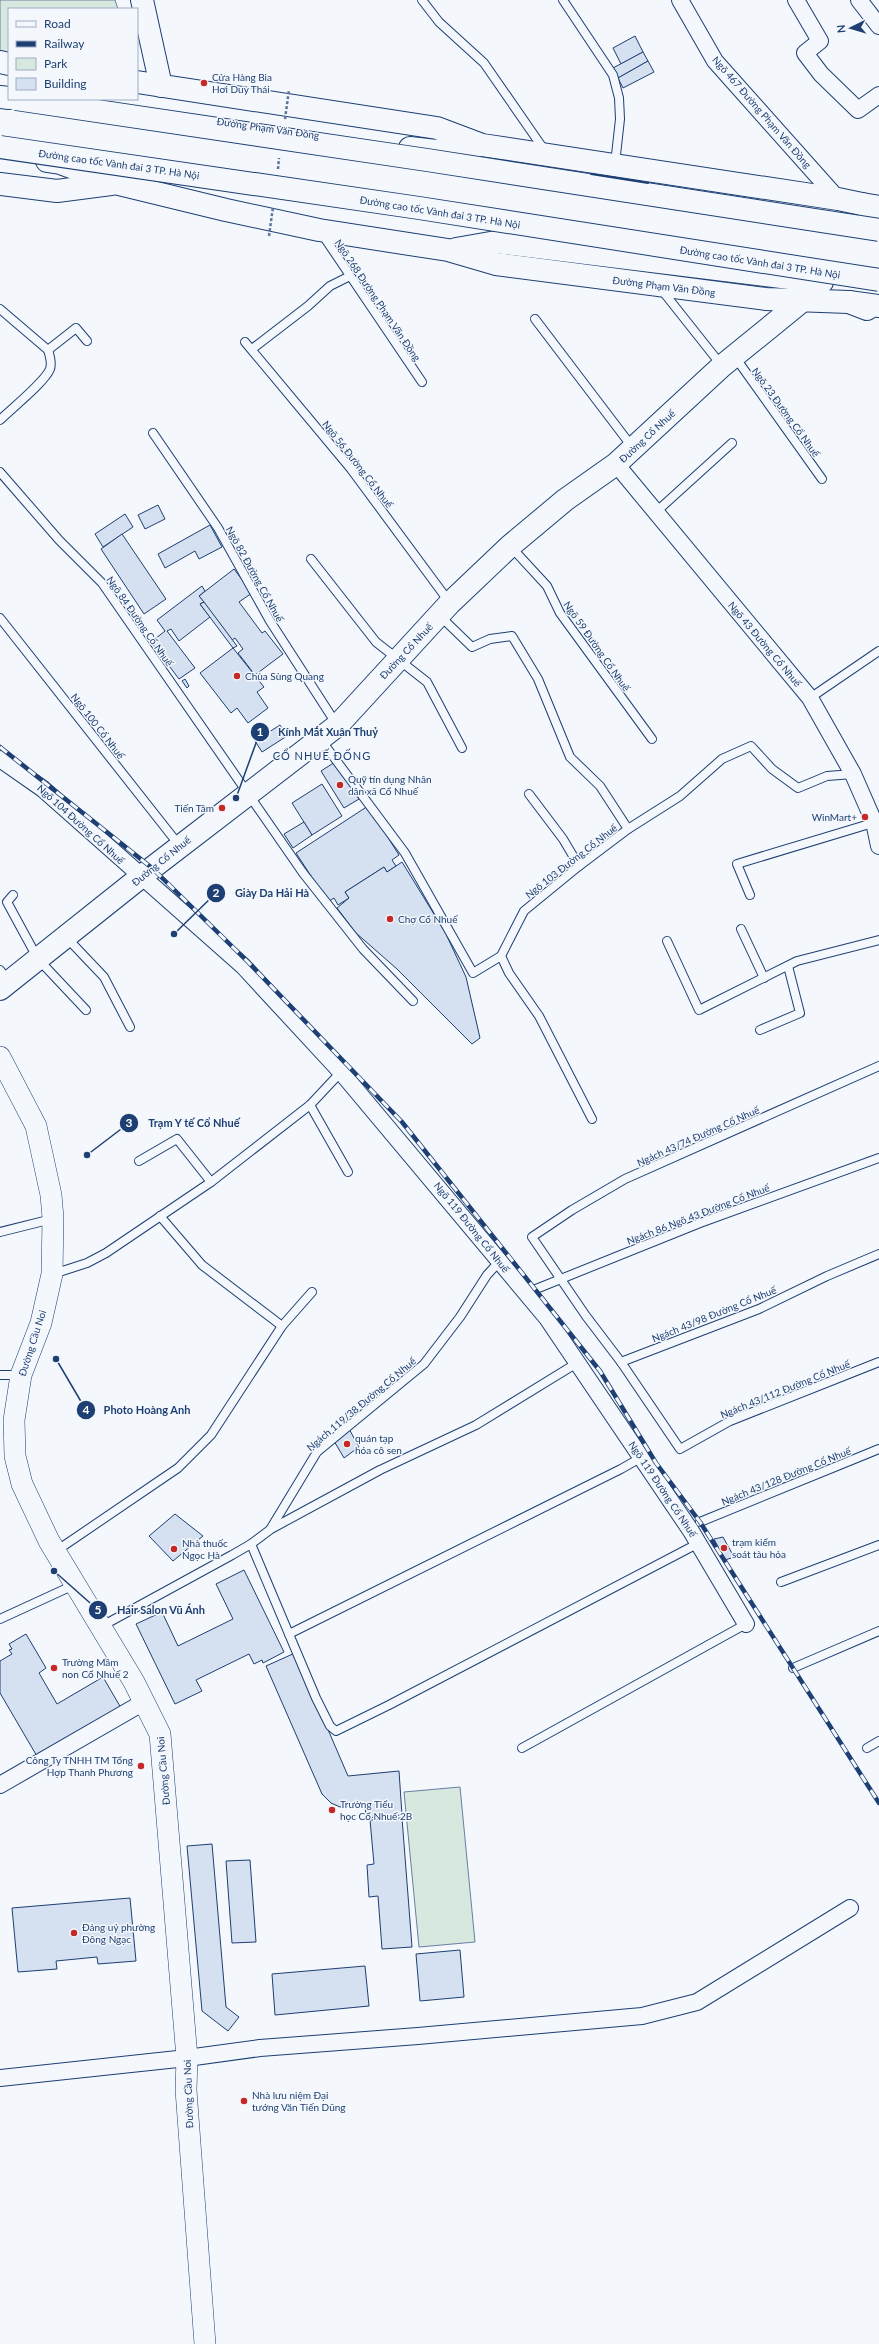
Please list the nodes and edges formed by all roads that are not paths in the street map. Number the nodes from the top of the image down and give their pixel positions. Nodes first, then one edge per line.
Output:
1 (142, 0) edge
2 (422, 0) edge
3 (563, 0) edge
4 (680, 0) edge
5 (796, 0) edge
6 (859, 0) edge
7 (879, 26) edge
8 (138, 82) edge
9 (161, 86) junction
10 (879, 95) edge
11 (23, 100) edge
12 (62, 100) edge
13 (482, 145) junction
14 (0, 146) edge
15 (0, 154) edge
16 (547, 155) junction
17 (614, 164) junction
18 (115, 183) junction
19 (0, 184) edge
20 (838, 199) junction
21 (875, 206) edge
22 (319, 230) junction
23 (879, 230) edge
24 (448, 250) junction
25 (350, 276) junction
26 (879, 280) edge
27 (658, 285) junction
28 (879, 290) edge
29 (802, 300) junction
30 (849, 302) junction
31 (879, 306) edge
32 (0, 309) edge
33 (879, 313) edge
34 (535, 319) dead end
35 (87, 341) dead end
36 (245, 342) dead end
37 (252, 349) junction
38 (48, 350) junction
39 (728, 362) junction
40 (422, 382) dead end
41 (0, 420) edge
42 (154, 433) dead end
43 (732, 443) dead end
44 (633, 449) junction
45 (616, 464) junction
46 (0, 472) edge
47 (822, 479) dead end
48 (656, 512) junction
49 (510, 546) junction
50 (310, 559) dead end
51 (445, 610) junction
52 (0, 618) edge
53 (879, 651) edge
54 (398, 660) junction
55 (810, 698) junction
56 (338, 726) junction
57 (320, 739) junction
58 (652, 739) dead end
59 (462, 748) dead end
60 (0, 759) edge
61 (853, 774) junction
62 (250, 794) junction
63 (529, 794) dead end
64 (876, 822) edge
65 (628, 829) junction
66 (180, 846) junction
67 (879, 846) edge
68 (579, 866) junction
69 (141, 877) junction
70 (13, 895) dead end
71 (750, 895) dead end
72 (741, 929) dead end
73 (66, 937) junction
74 (879, 940) edge
75 (667, 941) dead end
76 (501, 956) junction
77 (38, 959) junction
78 (788, 966) junction
79 (764, 978) junction
80 (3, 980) edge
81 (413, 1001) dead end
82 (86, 1010) dead end
83 (130, 1027) dead end
84 (760, 1030) dead end
85 (0, 1057) edge
86 (879, 1066) edge
87 (341, 1072) junction
88 (310, 1105) junction
89 (592, 1119) dead end
90 (879, 1158) edge
91 (139, 1161) dead end
92 (348, 1172) dead end
93 (211, 1182) junction
94 (160, 1216) junction
95 (53, 1218) junction
96 (0, 1232) edge
97 (879, 1254) edge
98 (499, 1262) junction
99 (52, 1274) junction
100 (560, 1278) junction
101 (312, 1292) dead end
102 (526, 1293) junction
103 (282, 1326) junction
104 (621, 1362) junction
105 (879, 1362) edge
106 (577, 1363) junction
107 (0, 1375) edge
108 (21, 1375) junction
109 (879, 1450) edge
110 (642, 1457) junction
111 (700, 1522) dead end
112 (271, 1528) junction
113 (699, 1543) junction
114 (251, 1544) junction
115 (879, 1545) edge
116 (55, 1552) junction
117 (781, 1582) dead end
118 (75, 1584) junction
119 (0, 1619) edge
120 (746, 1624) joint
121 (102, 1626) junction
122 (879, 1631) edge
123 (289, 1634) junction
124 (793, 1668) dead end
125 (144, 1702) junction
126 (879, 1741) edge
127 (522, 1748) dead end
128 (867, 1748) dead end
129 (0, 1785) edge
130 (850, 1908) dead end
131 (187, 2058) junction
132 (0, 2078) edge
133 (205, 2344) edge

1 - 9 main road
2 - 16 lane
3 - 17 lane
4 - 20 street, Ngõ 467 Đường Phạm Văn Đồng
5 - 10 street
6 - 7 street
8 - 9 main road, Đường Phạm Văn Đồng
9 - 13 main road, Đường Phạm Văn Đồng
11 - 23 main road, bridge
12 - 13 main road, Đường Phạm Văn Đồng
13 - 16 main road, Đường Phạm Văn Đồng
14 - 26 main road, Đường cao tốc Vành đai 3 TP. Hà Nội, bridge
15 - 18 main road, Đường Phạm Văn Đồng
16 - 17 main road, Đường Phạm Văn Đồng
17 - 20 main road, Đường Phạm Văn Đồng
18 - 19 main road, Đường Phạm Văn Đồng
18 - 22 main road, Đường Phạm Văn Đồng
20 - 21 main road, Đường Phạm Văn Đồng
22 - 24 main road, Đường Phạm Văn Đồng
22 - 25 lane, Ngõ 268 Đường Phạm Văn Đồng
24 - 27 main road, Đường Phạm Văn Đồng
24 - 28 main road, Đường Phạm Văn Đồng
25 - 37 lane
25 - 40 lane, Ngõ 268 Đường Phạm Văn Đồng
27 - 29 main road, Đường Phạm Văn Đồng
27 - 39 lane, Ngõ 23 Đường Cổ Nhuế
29 - 30 main road, Đường Phạm Văn Đồng
29 - 39 main road, Đường Cổ Nhuế
30 - 31 main road
30 - 33 main road, Đường Phạm Văn Đồng
32 - 38 lane
34 - 44 lane
35 - 38 lane
36 - 37 lane, Ngõ 56 Đường Cổ Nhuế
37 - 51 lane, Ngõ 56 Đường Cổ Nhuế
38 - 41 lane
39 - 44 main road, Đường Cổ Nhuế
39 - 47 lane, Ngõ 23 Đường Cổ Nhuế
42 - 56 lane, Ngõ 82 Đường Cổ Nhuế
43 - 48 lane
44 - 45 main road, Đường Cổ Nhuế
45 - 48 street, Ngõ 43 Đường Cổ Nhuế
45 - 49 main road, Đường Cổ Nhuế
46 - 62 lane, Ngõ 84 Đường Cổ Nhuế
48 - 55 street, Ngõ 43 Đường Cổ Nhuế
49 - 51 main road, Đường Cổ Nhuế
49 - 58 lane, Ngõ 59 Đường Cổ Nhuế
50 - 54 lane
51 - 54 main road, Đường Cổ Nhuế
51 - 65 lane, Ngõ 56 Đường Cổ Nhuế
52 - 66 lane, Ngõ 100 Cổ Nhuế
53 - 55 lane
54 - 56 main road, Đường Cổ Nhuế
54 - 59 lane
55 - 61 street, Ngõ 43 Đường Cổ Nhuế
56 - 57 main road, Đường Cổ Nhuế
57 - 62 main road, Đường Cổ Nhuế
57 - 76 lane
60 - 69 street, Ngõ 104 Đường Cổ Nhuế
61 - 64 street, Ngõ 43 Đường Cổ Nhuế
61 - 65 lane, Ngõ 103 Đường Cổ Nhuế
62 - 66 main road, Đường Cổ Nhuế
62 - 81 lane, Ngõ 84 Đường Cổ Nhuế
63 - 68 lane
64 - 67 street, Ngõ 43 Đường Cổ Nhuế
64 - 71 lane
65 - 68 lane, Ngõ 103 Đường Cổ Nhuế
66 - 69 main road, Đường Cổ Nhuế
68 - 76 lane, Ngõ 103 Đường Cổ Nhuế
69 - 73 main road, Đường Cổ Nhuế
69 - 87 street, Ngõ 119 Đường Cổ Nhuế
70 - 77 lane
72 - 79 lane
73 - 77 main road, Đường Cổ Nhuế
73 - 83 lane
74 - 78 lane
75 - 79 lane
76 - 89 lane
77 - 80 main road, Đường Cổ Nhuế
77 - 82 lane
78 - 79 lane
78 - 84 lane
85 - 95 street, Đường Cầu Noi
86 - 100 lane, Ngách 43/74 Đường Cổ Nhuế
87 - 88 lane
87 - 98 street, Ngõ 119 Đường Cổ Nhuế
88 - 92 lane
88 - 93 lane
90 - 100 lane, Ngách 86 Ngõ 43 Đường Cổ Nhuế
91 - 93 lane
93 - 94 lane
94 - 99 lane
94 - 103 lane
95 - 96 lane
95 - 99 street, Đường Cầu Noi
97 - 104 lane, Ngách 43/98 Đường Cổ Nhuế
98 - 102 street, Ngõ 119 Đường Cổ Nhuế
98 - 112 lane, Ngách 119/38 Đường Cổ Nhuế
99 - 108 street, Đường Cầu Noi
100 - 102 lane, Ngách 86 Ngõ 43 Đường Cổ Nhuế
100 - 104 lane
101 - 103 lane
102 - 106 street, Ngõ 119 Đường Cổ Nhuế
103 - 116 lane
104 - 105 lane, Ngách 43/112 Đường Cổ Nhuế
106 - 110 street, Ngõ 119 Đường Cổ Nhuế
106 - 112 lane
107 - 108 lane
108 - 116 street, Đường Cầu Noi
109 - 111 lane, Ngách 43/128 Đường Cổ Nhuế
110 - 113 street, Ngõ 119 Đường Cổ Nhuế
110 - 123 lane
112 - 114 lane
113 - 120 street, Ngõ 119 Đường Cổ Nhuế
113 - 123 lane
114 - 121 lane
114 - 123 lane
115 - 117 lane
116 - 118 street, Đường Cầu Noi
118 - 119 lane
118 - 121 street, Đường Cầu Noi
120 - 127 lane
121 - 125 street, Đường Cầu Noi
122 - 124 lane
125 - 129 street
125 - 131 street, Đường Cầu Noi
126 - 128 lane
130 - 131 street
131 - 132 street
131 - 133 street, Đường Cầu Noi

